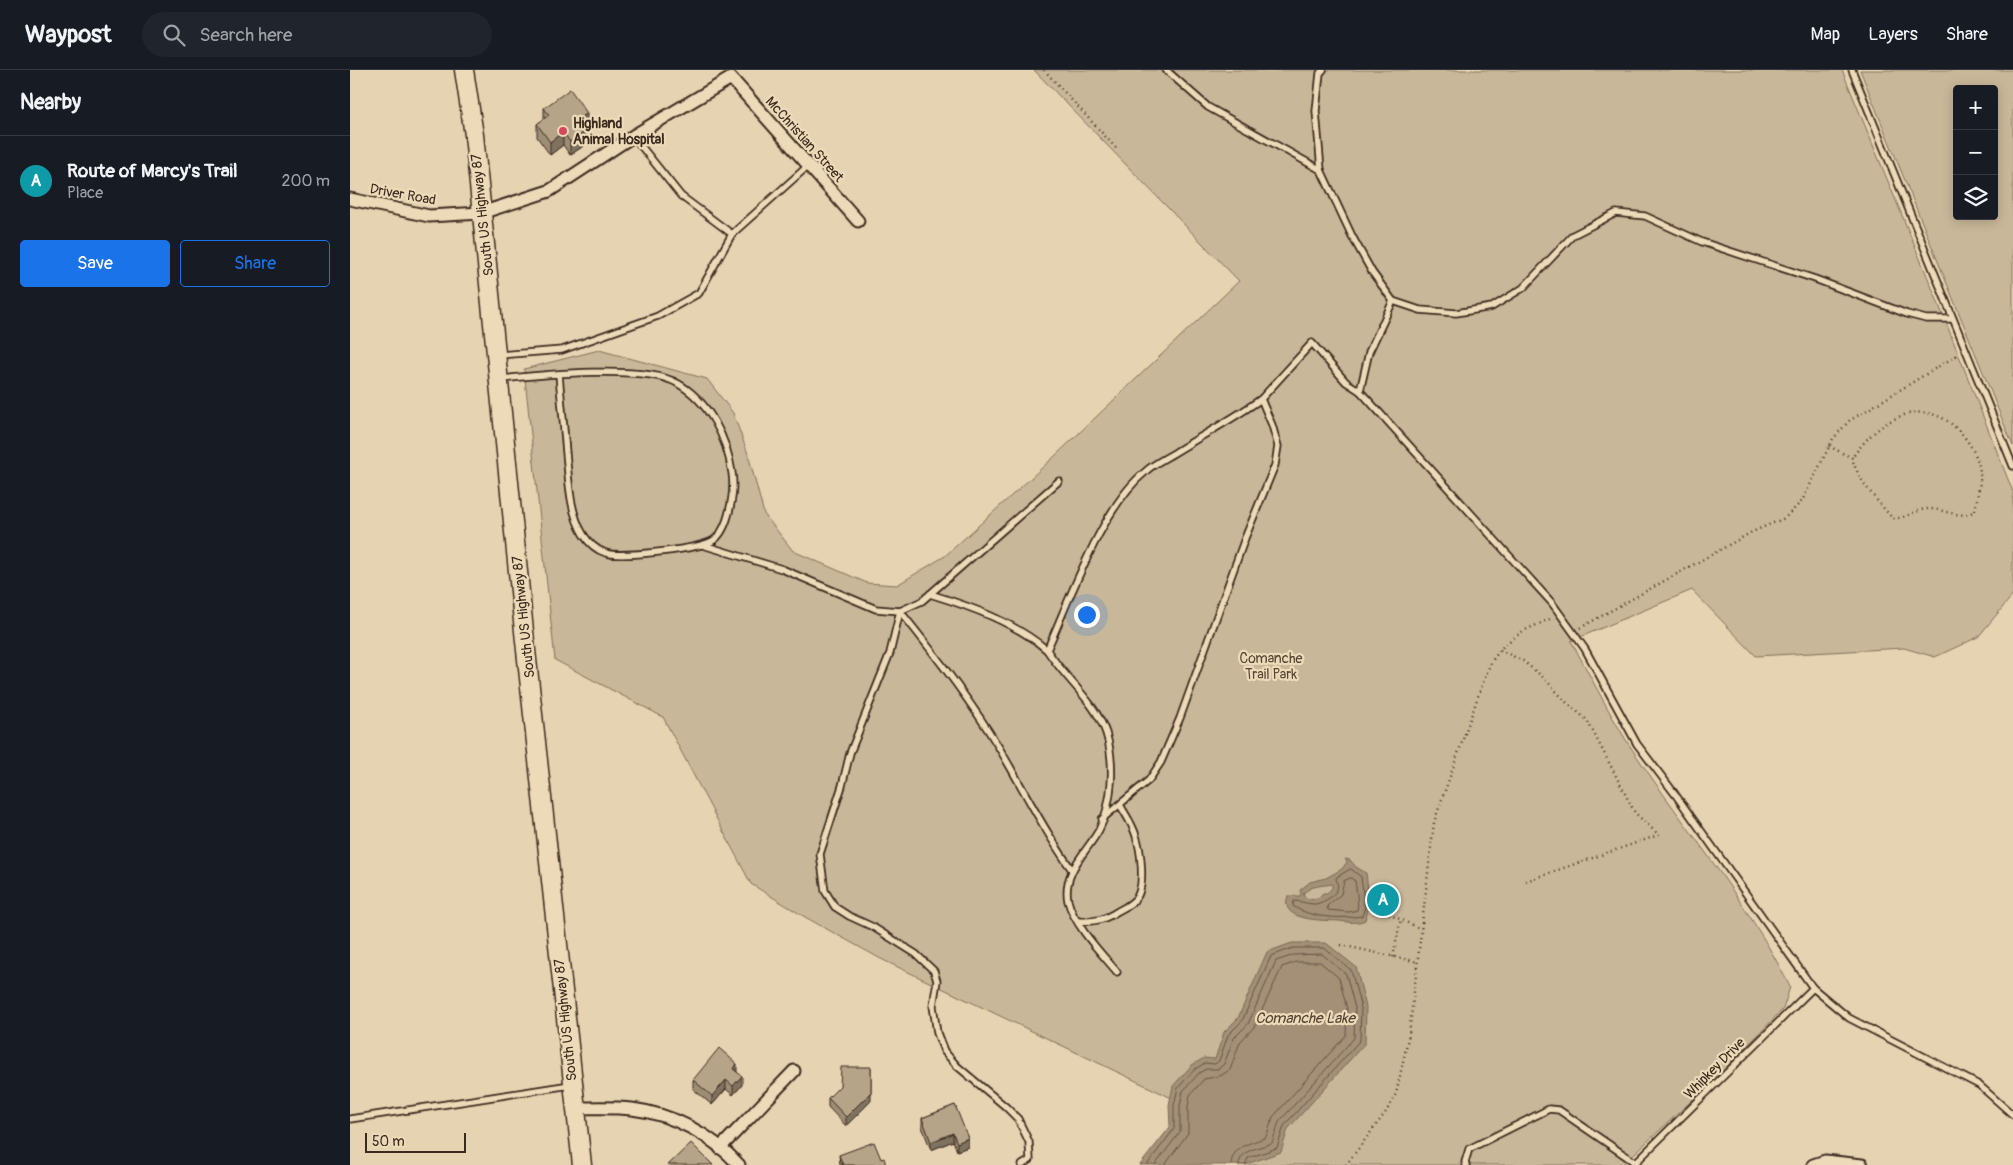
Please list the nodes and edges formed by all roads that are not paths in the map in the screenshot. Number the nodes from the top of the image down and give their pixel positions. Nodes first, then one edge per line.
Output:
1 (464, 70) edge
2 (1166, 70) edge
3 (1852, 70) edge
4 (1321, 71) edge
5 (730, 78) joint
6 (633, 136) junction
7 (809, 165) junction
8 (1321, 170) junction
9 (350, 199) edge
10 (481, 213) junction
11 (858, 220) dead end
12 (732, 234) junction
13 (1393, 301) junction
14 (1952, 319) junction
15 (496, 355) junction
16 (558, 374) junction
17 (499, 379) junction
18 (1360, 391) junction
19 (1261, 399) junction
20 (2013, 466) edge
21 (1059, 481) dead end
22 (703, 545) junction
23 (930, 594) junction
24 (900, 611) junction
25 (1047, 650) junction
26 (1120, 805) junction
27 (1102, 819) junction
28 (1072, 870) junction
29 (1078, 921) junction
30 (1117, 972) dead end
31 (1813, 988) junction
32 (794, 1071) dead end
33 (572, 1084) junction
34 (575, 1108) junction
35 (2013, 1115) edge
36 (350, 1119) edge
37 (720, 1148) junction
38 (1635, 1164) edge
39 (582, 1165) edge
40 (739, 1165) edge
41 (1022, 1165) edge
42 (1466, 1165) edge
43 (1813, 1165) edge
44 (1862, 1165) edge

1 - 10 main road, South US Highway 87
2 - 8 lane
3 - 14 lane
4 - 8 lane
5 - 6 street, Driver Road
5 - 7 street, McChristian Street
6 - 10 street, Driver Road
6 - 12 lane
7 - 11 street, McChristian Street
7 - 12 lane
8 - 13 lane
9 - 10 street, Driver Road
10 - 15 main road, South US Highway 87
12 - 15 lane
13 - 14 lane
13 - 18 lane
14 - 20 lane
15 - 17 main road, South US Highway 87
16 - 17 lane
16 - 22 lane
16 - 22 lane
17 - 33 main road, South US Highway 87
18 - 19 lane
18 - 31 lane
19 - 25 lane
19 - 26 lane
21 - 23 lane
22 - 24 lane
23 - 24 lane
23 - 25 lane
24 - 28 lane
24 - 41 lane
25 - 27 lane
26 - 27 lane
26 - 29 lane
27 - 28 lane
28 - 29 lane
29 - 30 lane
31 - 35 lane
31 - 38 lane, Whipkey Drive
32 - 37 street
33 - 34 main road, South US Highway 87
33 - 36 lane
34 - 37 street
34 - 39 main road, South US Highway 87
37 - 40 street
38 - 42 lane
43 - 44 street

